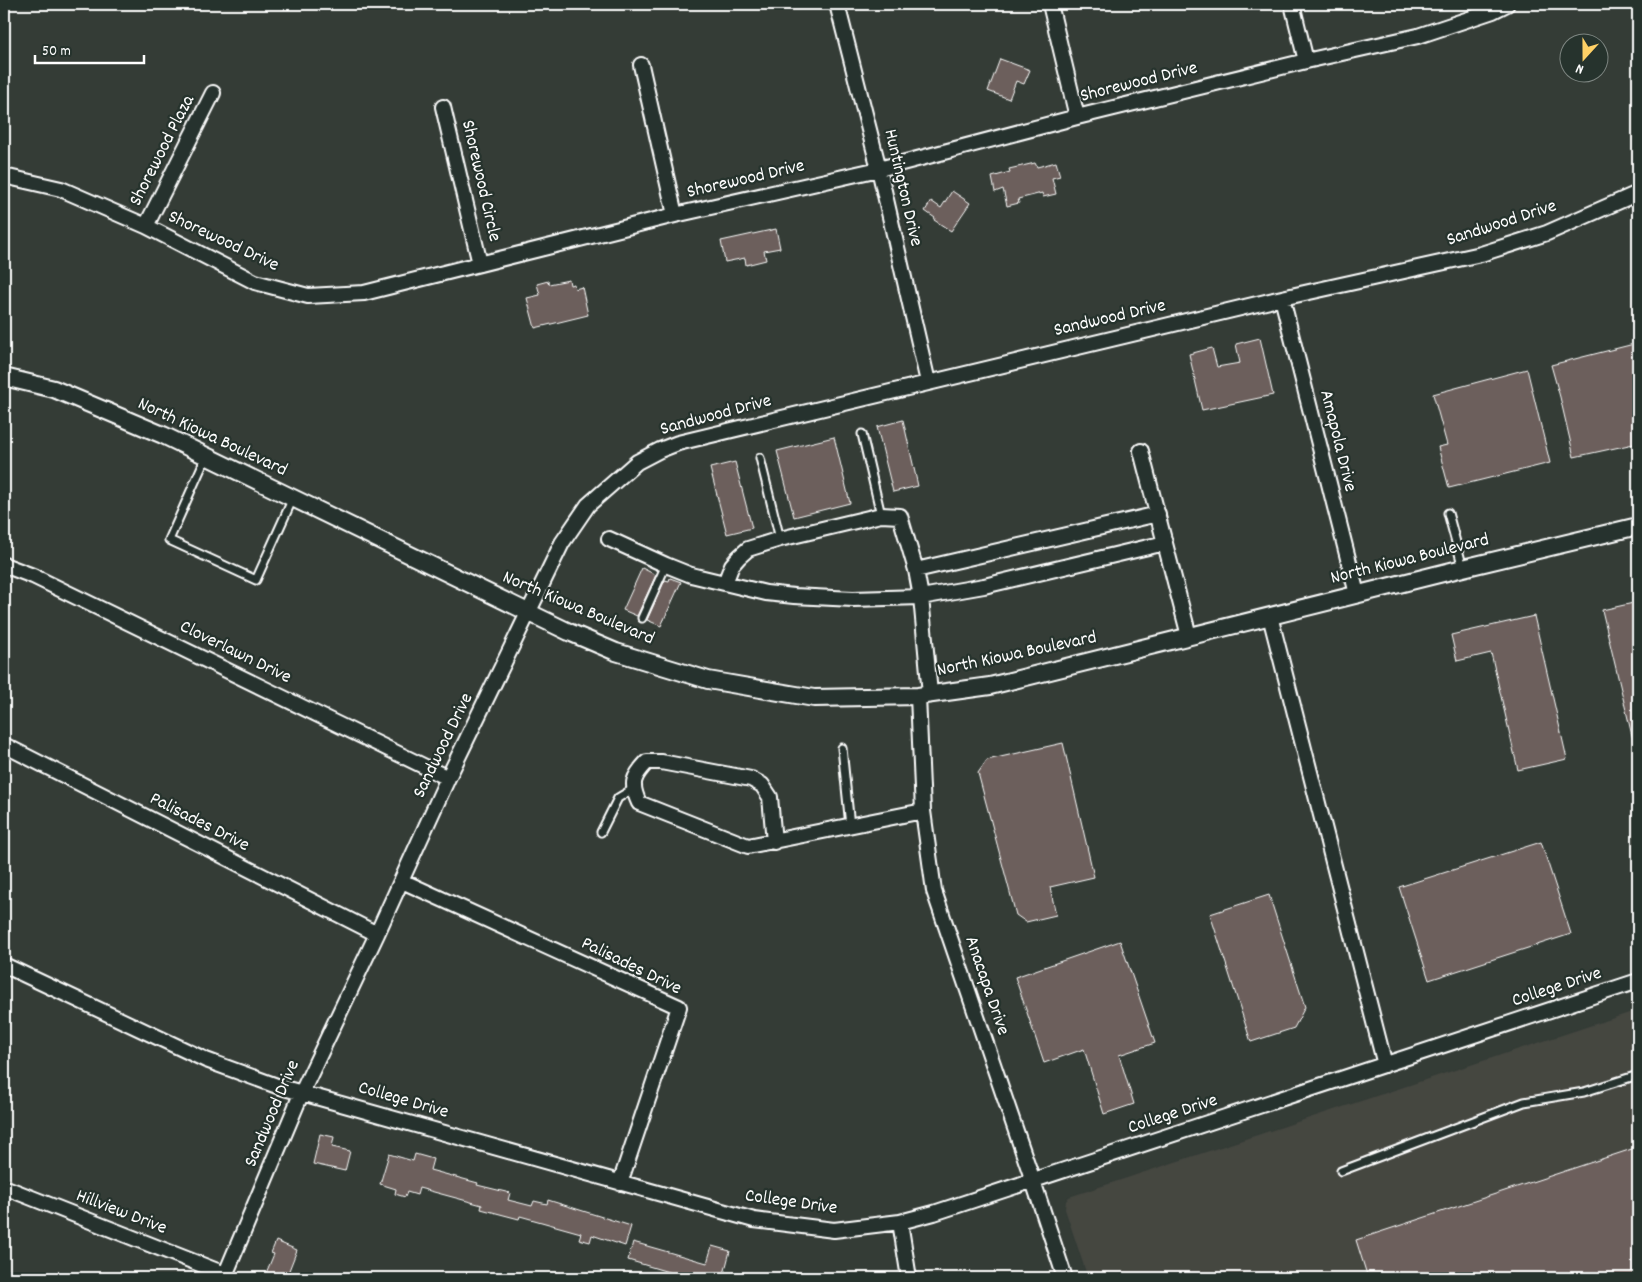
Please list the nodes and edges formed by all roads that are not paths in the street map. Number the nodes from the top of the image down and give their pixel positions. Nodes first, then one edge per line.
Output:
1 (837, 4) edge
2 (1050, 4) edge
3 (1292, 4) edge
4 (1508, 4) edge
5 (1306, 61) junction
6 (641, 65) dead end
7 (214, 93) dead end
8 (443, 107) dead end
9 (1077, 118) junction
10 (879, 169) junction
11 (4, 176) edge
12 (1638, 193) edge
13 (675, 215) junction
14 (146, 226) junction
15 (480, 264) junction
16 (1282, 298) junction
17 (4, 377) edge
18 (928, 382) junction
19 (862, 434) dead end
20 (1141, 451) dead end
21 (206, 456) junction
22 (760, 458) dead end
23 (293, 498) junction
24 (1448, 513) dead end
25 (1158, 514) junction
26 (881, 515) junction
27 (1638, 526) edge
28 (780, 538) junction
29 (609, 539) dead end
30 (1165, 543) junction
31 (666, 565) junction
32 (4, 566) edge
33 (1463, 568) junction
34 (916, 570) junction
35 (725, 583) junction
36 (1357, 594) junction
37 (921, 597) junction
38 (530, 613) junction
39 (1270, 616) junction
40 (642, 618) dead end
41 (1189, 636) junction
42 (924, 695) junction
43 (4, 745) edge
44 (842, 748) dead end
45 (448, 778) junction
46 (633, 789) junction
47 (923, 811) junction
48 (850, 826) junction
49 (601, 832) dead end
50 (774, 842) junction
51 (402, 881) junction
52 (377, 934) junction
53 (4, 965) edge
54 (1638, 981) edge
55 (1385, 1065) junction
56 (1638, 1074) edge
57 (302, 1092) junction
58 (1341, 1171) dead end
59 (1033, 1180) junction
60 (620, 1183) junction
61 (4, 1187) edge
62 (900, 1222) junction
63 (224, 1276) edge
64 (910, 1278) edge
65 (1065, 1278) edge

1 - 10 street, Huntington Drive
2 - 9 street
3 - 5 street
4 - 5 street, Shorewood Drive
5 - 9 street, Shorewood Drive
6 - 13 street
7 - 14 street, Shorewood Plaza
8 - 15 street, Shorewood Circle
9 - 10 street, Shorewood Drive
10 - 13 street, Shorewood Drive
10 - 18 street, Huntington Drive
11 - 14 street, Shorewood Drive
12 - 16 street, Sandwood Drive
13 - 15 street, Shorewood Drive
14 - 15 street, Shorewood Drive
16 - 18 street, Sandwood Drive
16 - 36 street, Amapola Drive
17 - 21 street, North Kiowa Boulevard
18 - 38 street, Sandwood Drive
19 - 26 lane
20 - 25 street
21 - 23 street, North Kiowa Boulevard
21 - 23 lane
22 - 28 lane
23 - 38 street, North Kiowa Boulevard
24 - 33 lane
25 - 30 street
25 - 34 street
26 - 28 street
26 - 34 street, Anacapa Drive
27 - 33 street, North Kiowa Boulevard
28 - 35 street
29 - 31 street
30 - 37 street
30 - 41 street
31 - 35 street
31 - 40 lane
32 - 45 street, Cloverlawn Drive
33 - 36 street, North Kiowa Boulevard
34 - 37 street, Anacapa Drive
35 - 37 street
36 - 39 street, North Kiowa Boulevard
37 - 42 street, Anacapa Drive
38 - 42 street, North Kiowa Boulevard
38 - 45 street, Sandwood Drive
39 - 41 street, North Kiowa Boulevard
39 - 55 street
41 - 42 street, North Kiowa Boulevard
42 - 47 street, Anacapa Drive
43 - 52 street, Palisades Drive
44 - 48 lane
45 - 51 street, Sandwood Drive
46 - 49 lane
46 - 50 street
46 - 50 street
47 - 48 street
47 - 59 street, Anacapa Drive
48 - 50 street
51 - 52 street, Sandwood Drive
51 - 60 street, Palisades Drive
52 - 57 street, Sandwood Drive
53 - 57 street, College Drive
54 - 55 street, College Drive
55 - 59 street, College Drive
56 - 58 lane
57 - 60 street, College Drive
57 - 63 street, Sandwood Drive
59 - 62 street, College Drive
59 - 65 street, Anacapa Drive
60 - 62 street, College Drive
61 - 63 street, Hillview Drive
62 - 64 street

